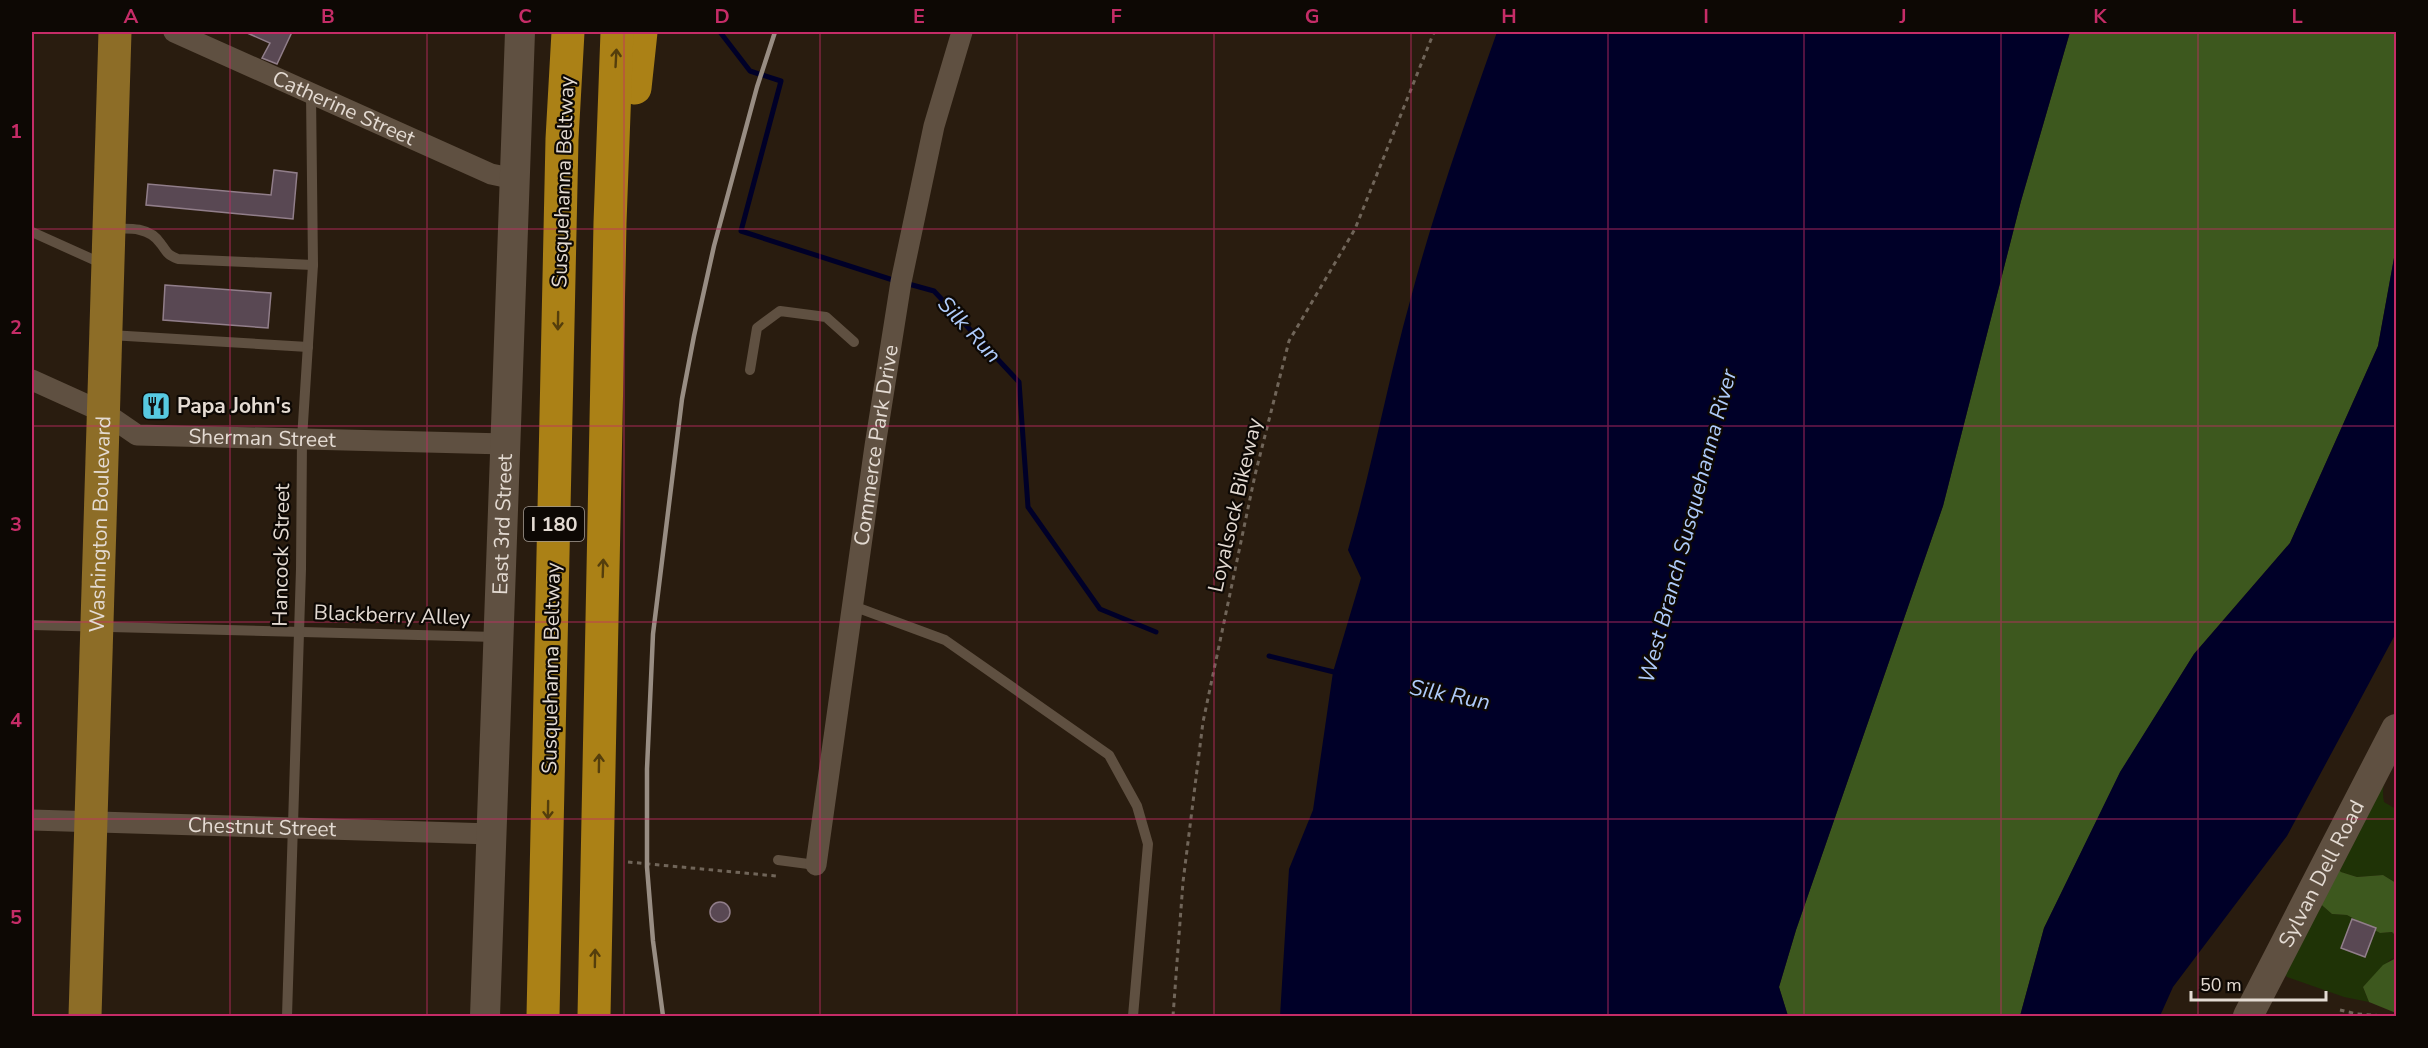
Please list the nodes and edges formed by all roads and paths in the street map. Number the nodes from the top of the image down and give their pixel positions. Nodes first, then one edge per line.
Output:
1 (115, 32) edge
2 (174, 32) edge
3 (520, 32) edge
4 (568, 32) edge
5 (617, 32) edge
6 (641, 32) edge
7 (962, 32) edge
8 (1434, 32) edge
9 (311, 94) junction
10 (515, 179) junction
11 (110, 229) junction
12 (32, 232) edge
13 (312, 265) junction
14 (109, 266) junction
15 (107, 335) junction
16 (854, 342) dead end
17 (308, 347) junction
18 (750, 370) dead end
19 (32, 380) edge
20 (105, 413) junction
21 (302, 439) junction
22 (506, 444) junction
23 (606, 449) junction
24 (853, 606) junction
25 (32, 625) edge
26 (96, 627) junction
27 (299, 632) junction
28 (499, 637) junction
29 (2397, 729) edge
30 (32, 820) edge
31 (91, 822) junction
32 (293, 828) junction
33 (492, 834) junction
34 (778, 860) dead end
35 (628, 862) dead end
36 (816, 865) joint
37 (776, 876) dead end
38 (2340, 1010) dead end
39 (85, 1017) edge
40 (287, 1017) edge
41 (486, 1017) edge
42 (543, 1017) edge
43 (594, 1017) edge
44 (1133, 1017) edge
45 (1173, 1017) edge
46 (2248, 1017) edge
47 (2385, 1017) edge

1 - 11 main road, Washington Boulevard
2 - 9 street, Catherine Street
3 - 10 main road, East 3rd Street
4 -> 42 highway, Susquehanna Beltway / I 180
23 -> 5 highway, I 180
6 - 23 highway
7 - 24 street, Commerce Park Drive
8 - 45 path, Loyalsock Bikeway
9 - 10 street, Catherine Street
9 - 13 lane, Hancock Street
10 - 22 main road, East 3rd Street
11 - 13 lane
11 - 14 main road, Washington Boulevard
12 - 14 lane
13 - 17 lane, Hancock Street
14 - 15 main road, Washington Boulevard
15 - 17 lane
15 - 20 main road, Washington Boulevard
16 - 18 lane
17 - 21 lane, Hancock Street
19 - 20 street, Sherman Street
20 - 21 street, Sherman Street
20 - 26 main road, Washington Boulevard
21 - 22 street, Sherman Street
21 - 27 lane, Hancock Street
22 - 28 main road, East 3rd Street
43 -> 23 highway, I 180
24 - 36 street, Commerce Park Drive
24 - 44 lane
25 - 26 lane, Blackberry Alley
26 - 27 lane, Blackberry Alley
26 - 31 main road, Washington Boulevard
27 - 28 lane, Blackberry Alley
27 - 32 lane, Hancock Street
28 - 33 main road, East 3rd Street
29 - 46 main road, Sylvan Dell Road
30 - 31 street, Chestnut Street
31 - 32 street, Chestnut Street
31 - 39 main road, Washington Boulevard
32 - 33 street, Chestnut Street
32 - 40 lane, Hancock Street
33 - 41 main road, East 3rd Street
34 - 36 lane
35 - 37 path
38 - 47 path

